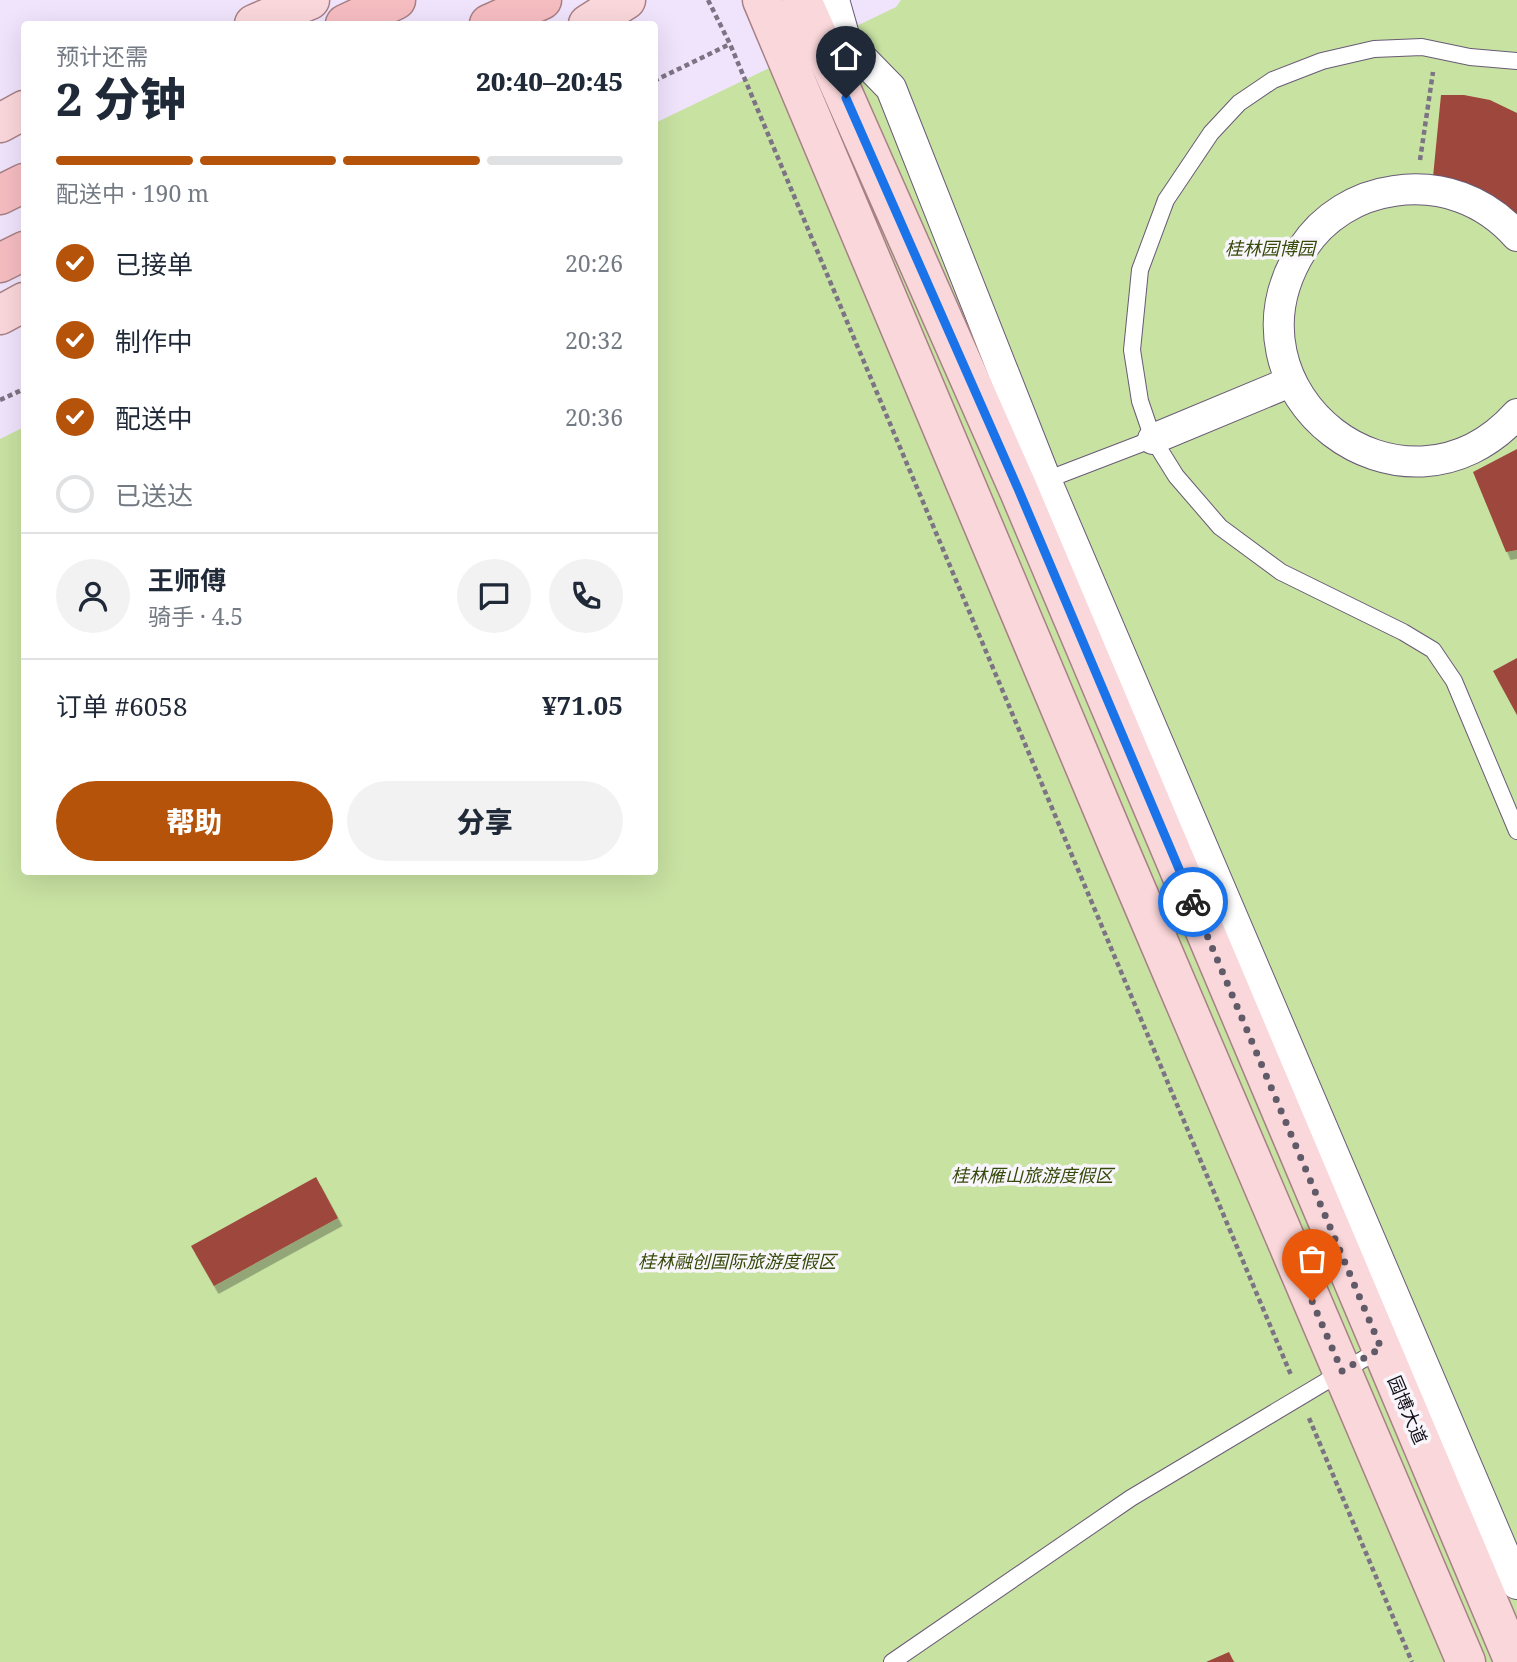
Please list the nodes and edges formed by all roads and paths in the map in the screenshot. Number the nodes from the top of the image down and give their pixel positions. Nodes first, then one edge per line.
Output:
1 (310, 0) edge
2 (396, 0) edge
3 (542, 0) edge
4 (626, 0) edge
5 (708, 0) edge
6 (762, 0) edge
7 (802, 0) edge
8 (834, 0) edge
9 (261, 21) edge
10 (351, 21) edge
11 (496, 21) edge
12 (593, 21) edge
13 (730, 44) junction
14 (1437, 50) junction
15 (1517, 61) edge
16 (658, 79) edge
17 (21, 112) edge
18 (0, 123) edge
19 (21, 184) edge
20 (1416, 187) junction
21 (0, 195) edge
22 (1517, 236) edge
23 (21, 253) edge
24 (0, 264) edge
25 (21, 304) edge
26 (0, 315) edge
27 (1290, 382) junction
28 (21, 390) edge
29 (0, 400) edge
30 (1517, 414) edge
31 (1153, 439) junction
32 (1033, 486) junction
33 (1517, 831) edge
34 (1381, 1348) junction
35 (1342, 1371) junction
36 (1300, 1397) junction
37 (1517, 1584) edge
38 (892, 1662) edge
39 (1412, 1662) edge
40 (1466, 1662) edge
41 (1514, 1662) edge

1 - 9 main road
2 - 10 highway
3 - 11 highway
4 - 12 main road
5 - 13 path
6 - 35 main road
7 - 32 main road, 园博大道
8 - 32 street
13 - 16 path
13 - 36 path
14 - 15 lane
14 - 20 path
14 - 31 lane
17 - 18 main road
19 - 21 highway
20 - 22 street
20 - 27 street
23 - 24 highway
25 - 26 main road
27 - 30 street
27 - 31 street
28 - 29 path
31 - 32 lane
31 - 33 lane
32 - 34 main road, 园博大道
32 - 37 street
34 - 35 lane
34 - 41 main road, 园博大道
35 - 36 lane
35 - 40 main road
36 - 38 lane
36 - 39 path

